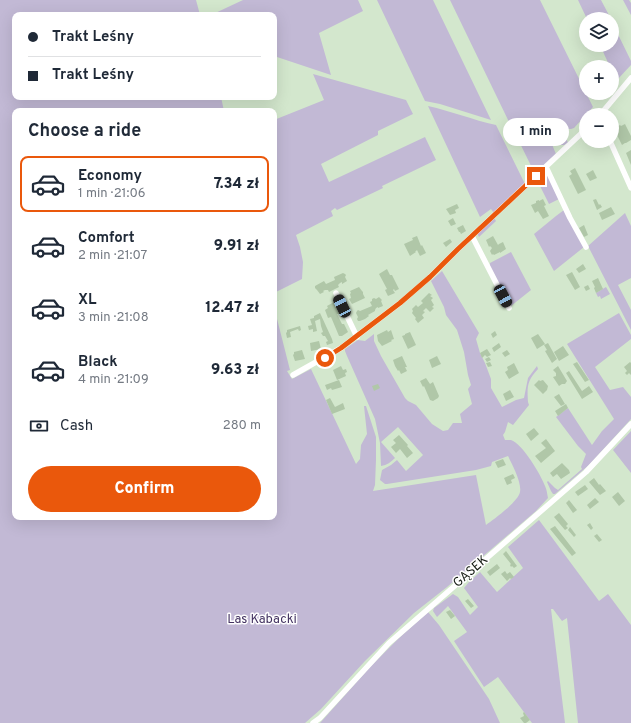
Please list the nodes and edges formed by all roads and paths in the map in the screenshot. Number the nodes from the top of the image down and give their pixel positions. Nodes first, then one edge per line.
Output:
1 (631, 78) edge
2 (606, 108) edge
3 (579, 135) edge
4 (613, 148) edge
5 (546, 168) junction
6 (631, 188) edge
7 (472, 236) junction
8 (586, 247) dead end
9 (336, 293) dead end
10 (509, 308) dead end
11 (357, 337) junction
12 (293, 375) dead end
13 (631, 424) edge
14 (313, 723) edge

1 - 2 street
3 - 5 street
4 - 6 street
5 - 7 street
5 - 8 street
7 - 10 street
7 - 11 street
9 - 11 street
11 - 12 street
13 - 14 street, GĄSEK

